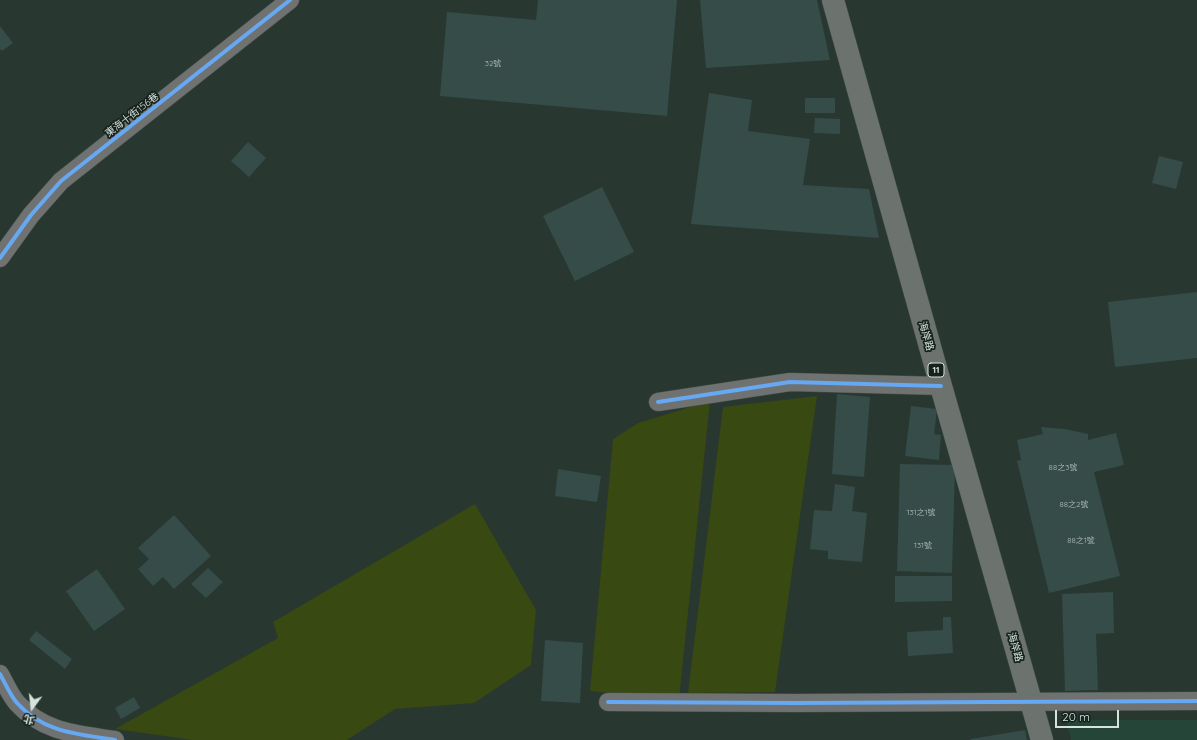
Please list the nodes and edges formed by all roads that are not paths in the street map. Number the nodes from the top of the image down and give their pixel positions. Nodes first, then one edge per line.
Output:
1 (290, 0) edge
2 (833, 0) edge
3 (0, 258) edge
4 (940, 386) junction
5 (658, 402) dead end
6 (0, 674) edge
7 (608, 702) dead end
8 (1197, 702) edge
9 (1031, 703) junction
10 (115, 740) edge
11 (1042, 740) edge

1 - 3 street, 東海十街156巷
2 - 4 main road, 海岸路 / 11
4 - 5 street
4 - 9 main road, 海岸路 / 11
6 - 10 street
7 - 9 street
8 - 9 street
9 - 11 main road, 海岸路 / 11

